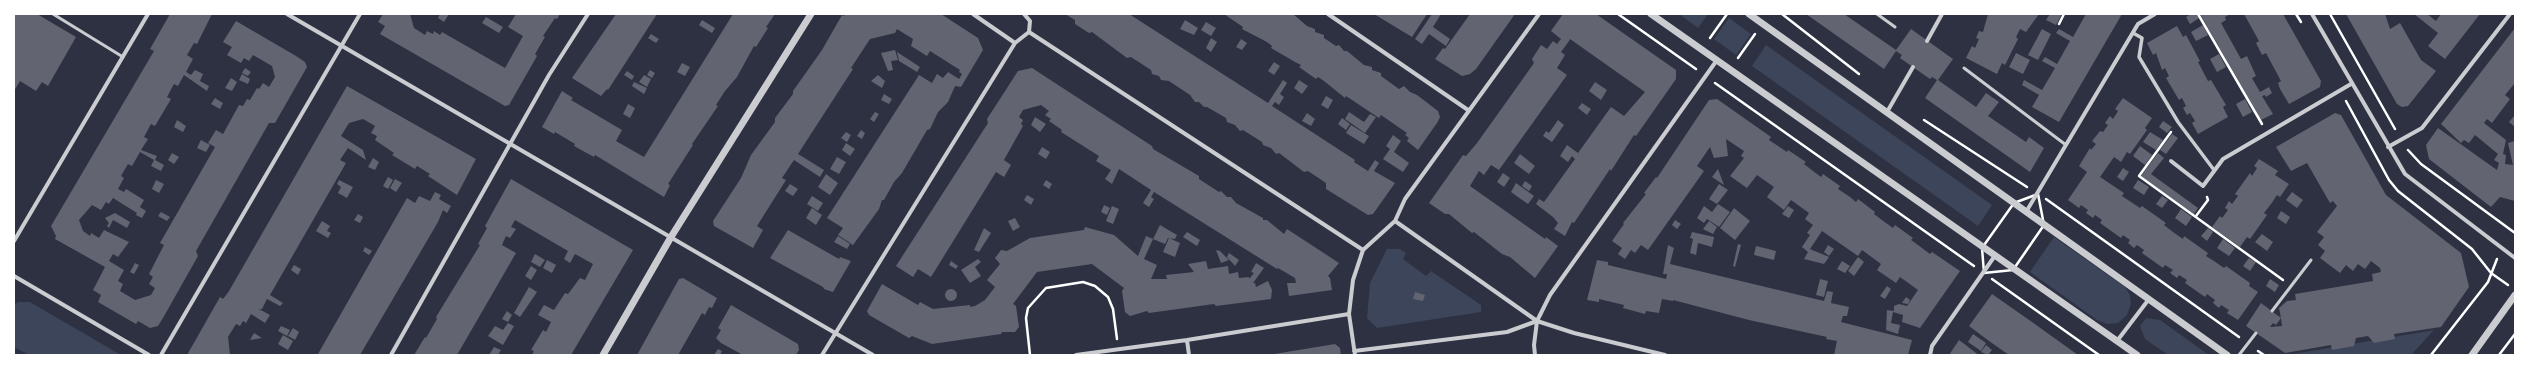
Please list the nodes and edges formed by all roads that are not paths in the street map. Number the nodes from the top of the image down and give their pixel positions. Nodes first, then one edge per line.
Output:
1 (53, 14) edge
2 (148, 14) edge
3 (287, 14) edge
4 (360, 14) edge
5 (588, 14) edge
6 (811, 14) edge
7 (973, 14) edge
8 (1024, 14) edge
9 (1328, 14) edge
10 (1539, 14) edge
11 (1651, 14) edge
12 (1749, 14) edge
13 (1877, 14) edge
14 (1942, 14) edge
15 (2155, 14) edge
16 (2312, 14) edge
17 (2510, 14) edge
18 (1895, 27) dead end
19 (1029, 32) junction
20 (2133, 33) junction
21 (1927, 41) dead end
22 (1015, 44) junction
23 (342, 45) junction
24 (123, 57) junction
25 (1717, 59) junction
26 (1912, 67) dead end
27 (1964, 68) dead end
28 (2351, 84) junction
29 (1468, 110) junction
30 (1887, 112) junction
31 (512, 143) junction
32 (2066, 145) junction
33 (2388, 147) junction
34 (2171, 161) dead end
35 (2214, 170) junction
36 (2026, 212) junction
37 (1395, 221) junction
38 (671, 237) junction
39 (14, 241) edge
40 (1363, 250) junction
41 (1994, 257) junction
42 (2515, 258) edge
43 (2311, 260) dead end
44 (15, 277) edge
45 (2515, 295) edge
46 (2149, 298) junction
47 (2272, 312) dead end
48 (1349, 314) junction
49 (1537, 321) junction
50 (2256, 333) dead end
51 (834, 334) junction
52 (1187, 340) junction
53 (2117, 341) junction
54 (1354, 353) edge
55 (149, 355) edge
56 (161, 355) edge
57 (391, 355) edge
58 (603, 355) edge
59 (822, 355) edge
60 (874, 355) edge
61 (1076, 355) edge
62 (1189, 355) edge
63 (1535, 355) edge
64 (1665, 355) edge
65 (1930, 355) edge
66 (2137, 355) edge
67 (2227, 355) edge
68 (2238, 355) edge
69 (2472, 355) edge

1 - 24 lane
2 - 24 street
3 - 23 street
4 - 23 street
5 - 31 street
6 - 38 street
7 - 22 street
8 - 19 street
9 - 29 street
10 - 29 street
11 - 25 street
12 - 30 street
13 - 18 lane
14 - 21 street
15 - 20 street
16 - 28 street
17 - 33 street
19 - 22 street
19 - 40 street
20 - 32 street
20 - 35 street
22 - 51 street
23 - 31 street
23 - 56 street
24 - 39 street
25 - 41 street
25 - 49 street
26 - 30 street
27 - 32 lane
28 - 33 street
28 - 35 street
29 - 37 street
30 - 36 street
31 - 38 street
31 - 57 street
32 - 36 street
33 - 42 street
34 - 35 street
36 - 46 street
37 - 40 street
37 - 49 street
38 - 51 street
38 - 58 street
40 - 48 street
41 - 53 street
41 - 65 street
43 - 47 lane
44 - 55 street
45 - 69 street
46 - 53 street
46 - 67 street
48 - 52 street
48 - 54 street
49 - 54 street
49 - 63 street
49 - 64 street
50 - 68 lane
51 - 59 street
51 - 60 street
52 - 61 street
52 - 62 street
53 - 66 street

